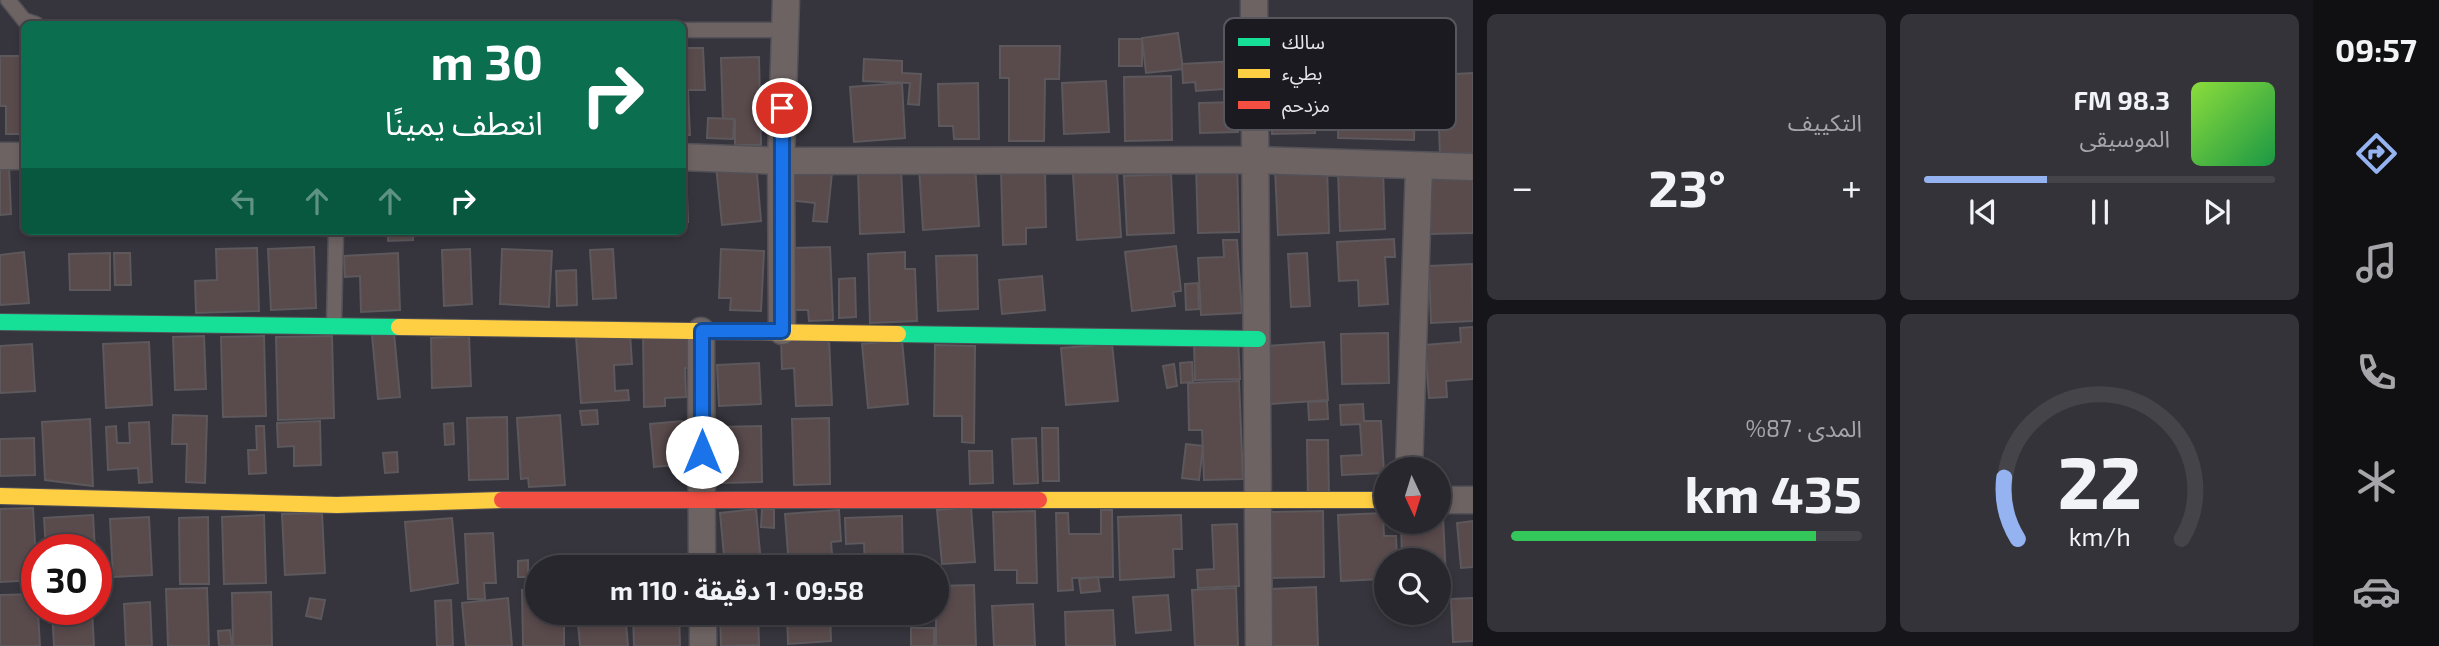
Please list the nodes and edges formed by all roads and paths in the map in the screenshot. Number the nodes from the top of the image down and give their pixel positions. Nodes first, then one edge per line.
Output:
1 (8, 0) edge
2 (786, 0) edge
3 (1254, 0) edge
4 (1254, 18) edge
5 (27, 21) edge
6 (686, 30) edge
7 (785, 30) junction
8 (1256, 130) edge
9 (0, 156) edge
10 (21, 156) edge
11 (686, 157) edge
12 (1256, 160) junction
13 (781, 161) junction
14 (1419, 166) junction
15 (1473, 167) edge
16 (336, 235) edge
17 (0, 322) edge
18 (334, 327) junction
19 (702, 331) junction
20 (782, 331) junction
21 (1258, 339) junction
22 (1409, 457) edge
23 (0, 496) edge
24 (702, 500) junction
25 (1260, 500) junction
26 (1374, 500) edge
27 (1451, 500) edge
28 (1473, 500) edge
29 (702, 555) edge
30 (703, 625) edge
31 (703, 646) edge
32 (1259, 646) edge

1 - 5 lane
2 - 7 street
3 - 4 street
6 - 7 lane
7 - 13 street
8 - 12 street
9 - 10 street
11 - 13 street
12 - 13 street
12 - 14 street
12 - 21 street
13 - 20 street
14 - 15 street
14 - 22 street
16 - 18 lane
17 - 18 street
18 - 19 street
19 - 20 street
19 - 24 street
20 - 21 street
21 - 25 street
23 - 24 street
24 - 25 street
24 - 29 street
25 - 26 street
25 - 32 street
27 - 28 street
30 - 31 street

